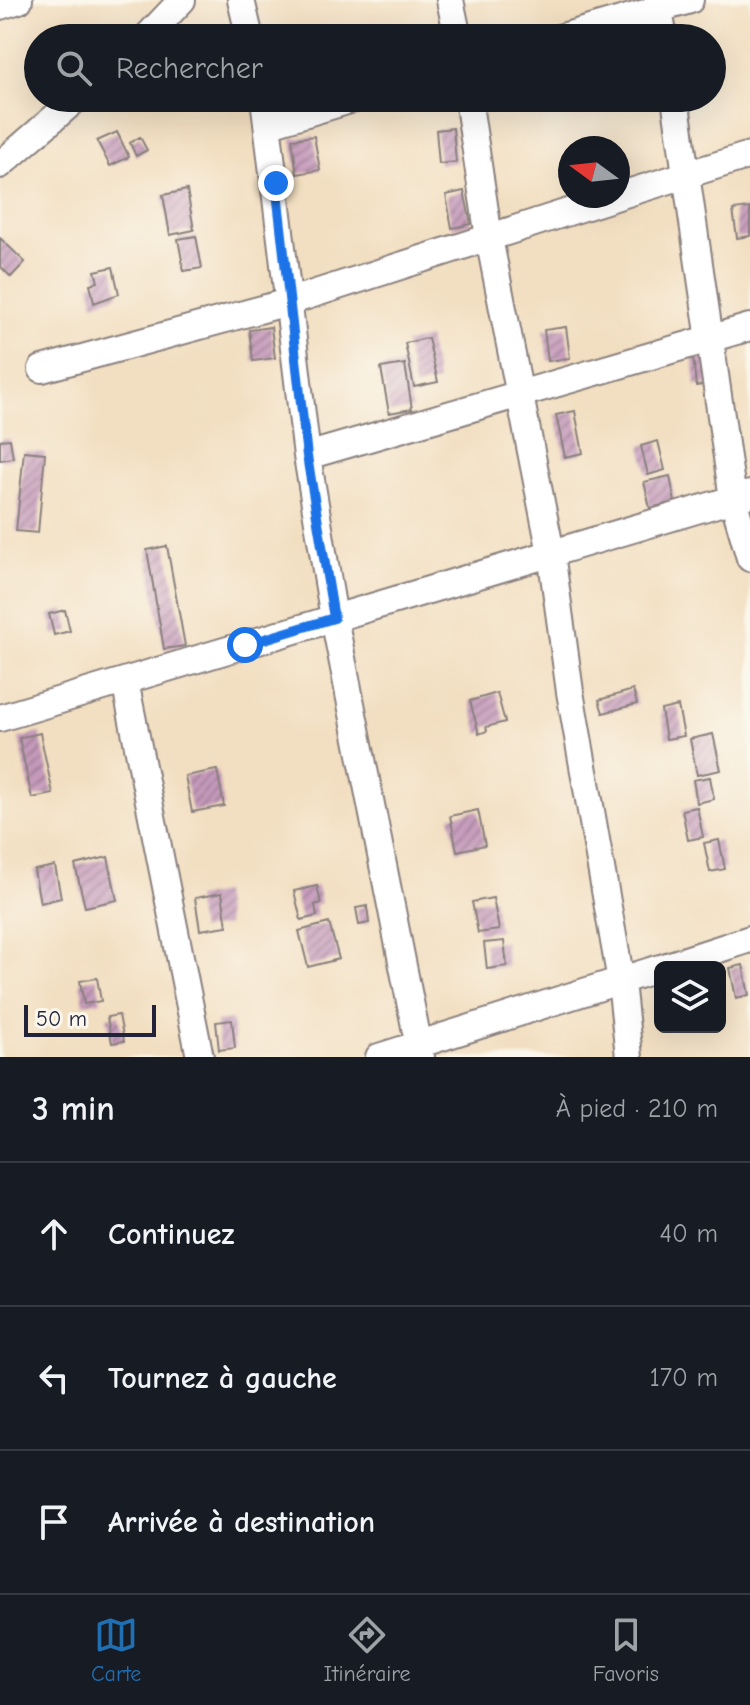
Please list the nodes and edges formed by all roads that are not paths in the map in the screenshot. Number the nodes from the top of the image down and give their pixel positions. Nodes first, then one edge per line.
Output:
1 (19, 0) edge
2 (182, 0) edge
3 (241, 0) edge
4 (450, 0) edge
5 (690, 0) edge
6 (658, 4) edge
7 (0, 6) edge
8 (162, 24) edge
9 (247, 24) edge
10 (455, 24) edge
11 (600, 24) edge
12 (662, 24) edge
13 (61, 112) edge
14 (267, 112) edge
15 (310, 112) edge
16 (470, 112) edge
17 (677, 112) edge
18 (270, 124) junction
19 (750, 155) edge
20 (0, 165) edge
21 (688, 173) junction
22 (630, 192) edge
23 (581, 208) edge
24 (489, 238) junction
25 (288, 302) junction
26 (750, 327) edge
27 (711, 338) junction
28 (42, 369) dead end
29 (519, 395) junction
30 (307, 456) junction
31 (742, 496) edge
32 (551, 553) junction
33 (750, 558) edge
34 (334, 618) junction
35 (125, 681) junction
36 (0, 718) edge
37 (750, 939) edge
38 (683, 961) edge
39 (654, 971) edge
40 (621, 981) junction
41 (420, 1051) edge
42 (200, 1057) edge
43 (379, 1057) edge
44 (629, 1057) edge

1 - 7 street
2 - 8 street
3 - 9 street
4 - 10 street
5 - 6 street
6 - 11 street
6 - 12 street
13 - 20 street
14 - 18 street
15 - 18 street
16 - 24 street
17 - 21 street
18 - 25 street
19 - 21 street
21 - 22 street
21 - 27 street
23 - 24 street
24 - 25 street
24 - 29 street
25 - 28 street
25 - 30 street
26 - 27 street
27 - 29 street
27 - 31 street
29 - 30 street
29 - 32 street
30 - 34 street
31 - 32 street
31 - 33 street
32 - 34 street
32 - 40 street
34 - 35 street
34 - 41 street
35 - 36 street
35 - 42 street
37 - 38 street
39 - 40 street
40 - 41 street
40 - 44 street
41 - 43 street

